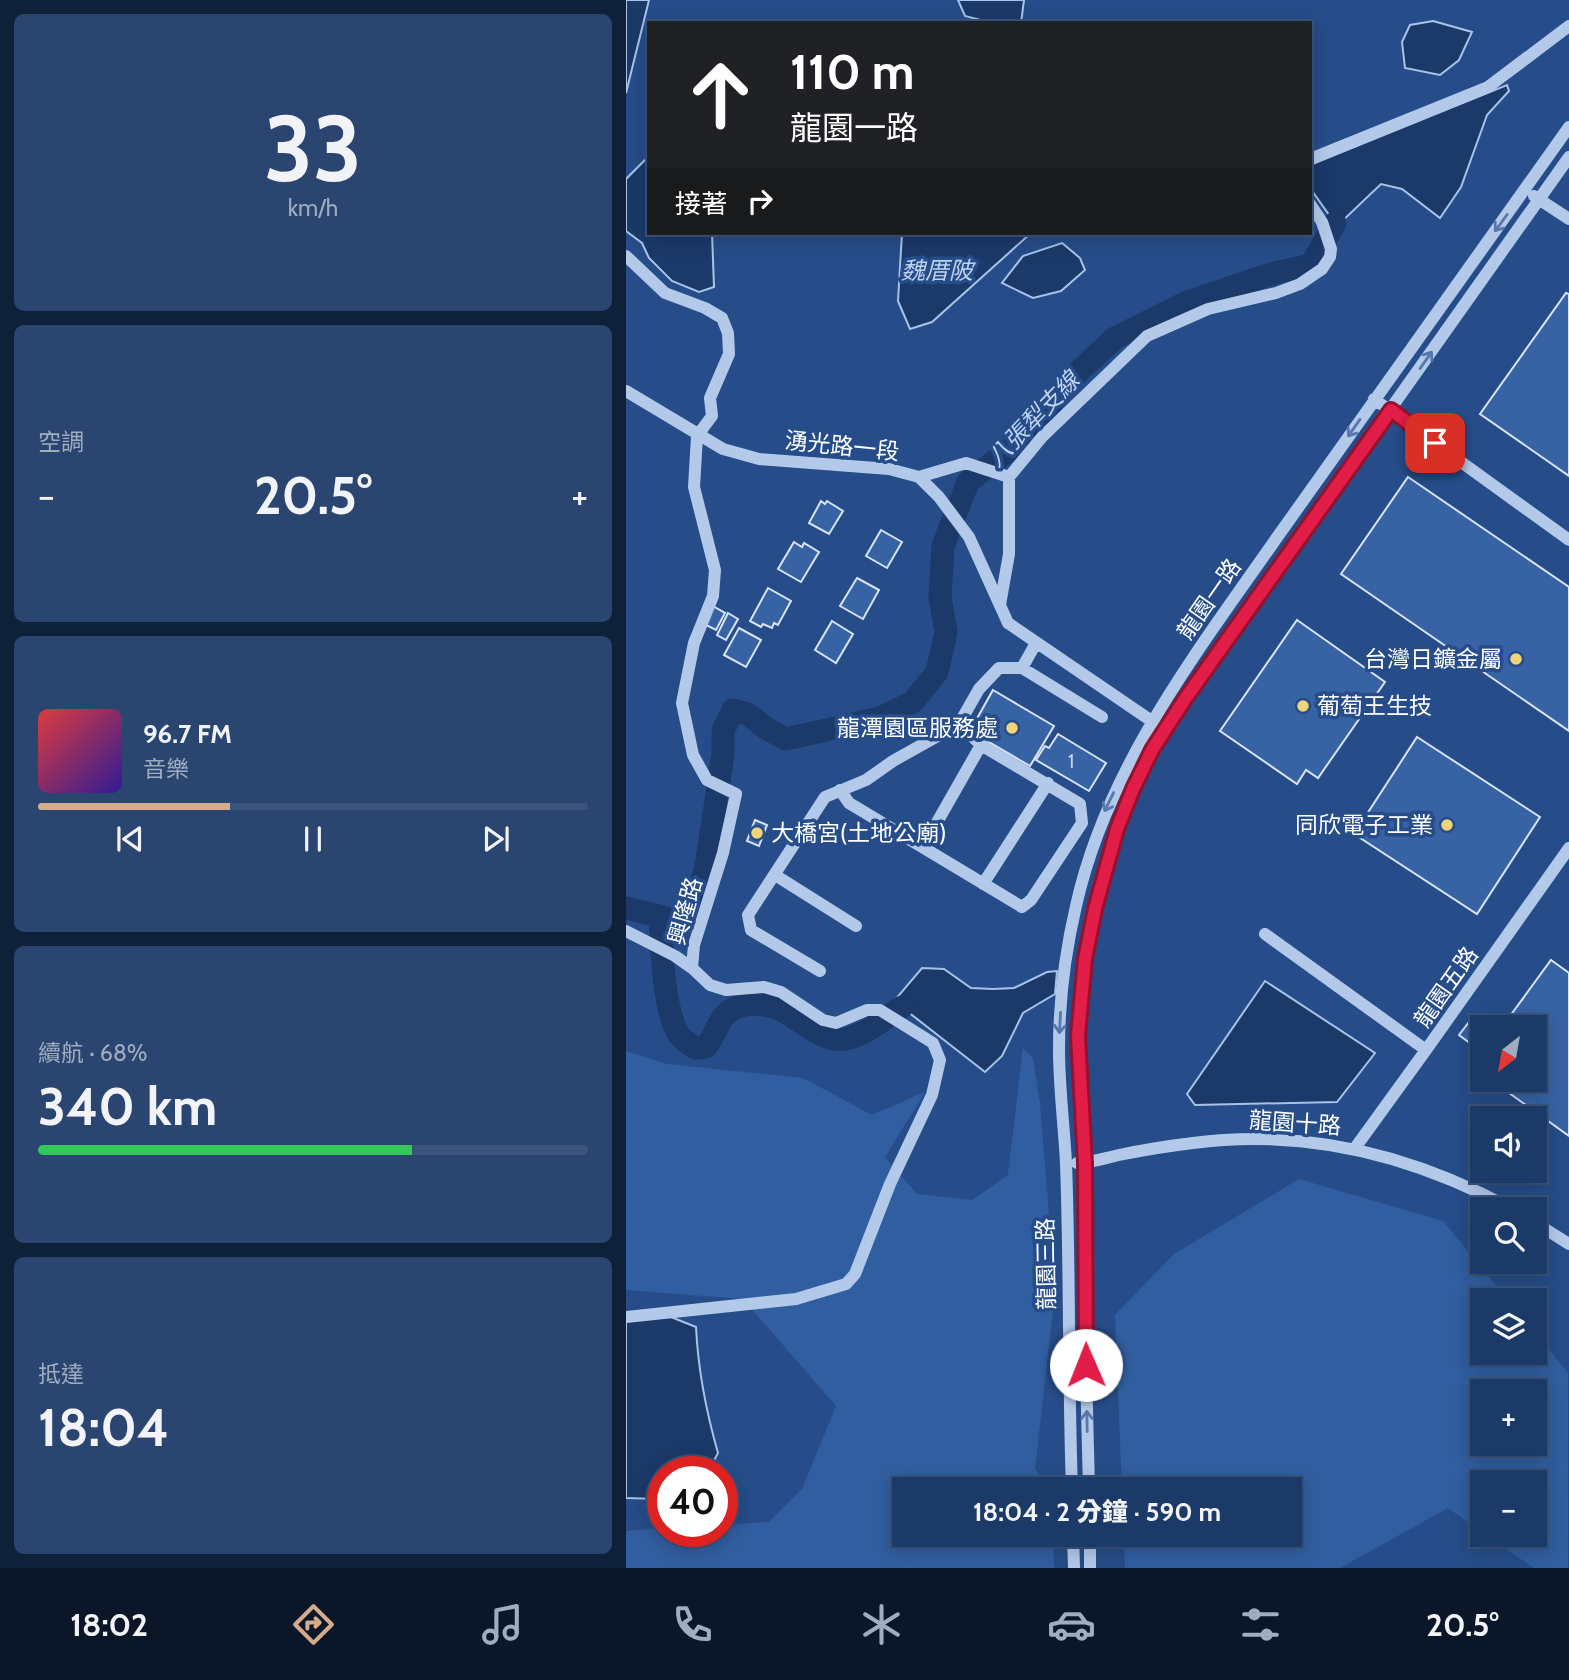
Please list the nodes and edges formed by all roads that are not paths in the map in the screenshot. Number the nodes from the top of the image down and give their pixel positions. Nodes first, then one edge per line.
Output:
1 (1569, 26) edge
2 (1569, 127) edge
3 (1569, 157) edge
4 (1312, 158) edge
5 (1525, 189) junction
6 (1539, 199) junction
7 (1312, 207) edge
8 (1569, 219) edge
9 (626, 256) edge
10 (626, 391) edge
11 (1374, 399) junction
12 (1391, 410) junction
13 (697, 436) junction
14 (919, 477) junction
15 (1009, 477) junction
16 (1569, 540) edge
17 (1000, 605) junction
18 (1036, 643) junction
19 (1022, 668) junction
20 (1102, 716) dead end
21 (1153, 721) junction
22 (959, 724) junction
23 (1165, 730) junction
24 (981, 745) junction
25 (1048, 783) junction
26 (840, 790) junction
27 (923, 847) junction
28 (1569, 848) edge
29 (775, 875) junction
30 (983, 884) junction
31 (856, 926) dead end
32 (626, 931) edge
33 (1265, 934) dead end
34 (692, 968) junction
35 (820, 971) dead end
36 (1426, 1050) junction
37 (1355, 1148) junction
38 (1085, 1163) junction
39 (1066, 1164) junction
40 (1490, 1197) edge
41 (1547, 1230) edge
42 (1569, 1244) edge
43 (626, 1317) edge
44 (1072, 1477) edge
45 (1089, 1477) edge
46 (1073, 1547) edge
47 (1090, 1547) edge
48 (1074, 1568) edge
49 (1090, 1568) edge

1 - 4 street
2 - 5 street, 龍園一路
3 - 6 street, 龍園一路
5 - 6 street
5 -> 11 street, 龍園一路
6 - 8 street
12 -> 6 street, 龍園一路
7 - 15 street
9 - 13 street
10 - 13 street, 湧光路一段
11 - 12 street
11 -> 21 street, 龍園一路
12 - 16 street
12 - 23 street, 龍園一路
13 - 14 street, 湧光路一段
13 - 34 street, 興隆路
14 - 15 street
14 - 17 street, 湧光路一段
15 - 17 street
17 - 18 street, 湧光路一段
18 - 19 street
18 - 21 street, 湧光路一段
19 - 20 street
19 - 22 street
21 - 23 street, 湧光路一段
21 -> 39 street, 龍園一路
22 - 24 street
22 - 26 street
23 - 38 street, 龍園一路
24 - 25 street
24 - 27 street
25 - 30 street
25 - 30 street
26 - 27 street
26 - 29 street
27 - 30 street
28 - 36 street, 龍園五路
29 - 31 street
29 - 35 street
32 - 34 street
33 - 36 street
34 - 43 street, 興隆路
36 - 37 street, 龍園五路
37 - 38 street, 龍園十路
37 - 40 street, 龍園十路
38 - 39 street, 龍園十路
45 -> 38 street, 龍園三路
39 - 44 street, 龍園三路
41 - 42 street
46 - 48 street
47 - 49 street

